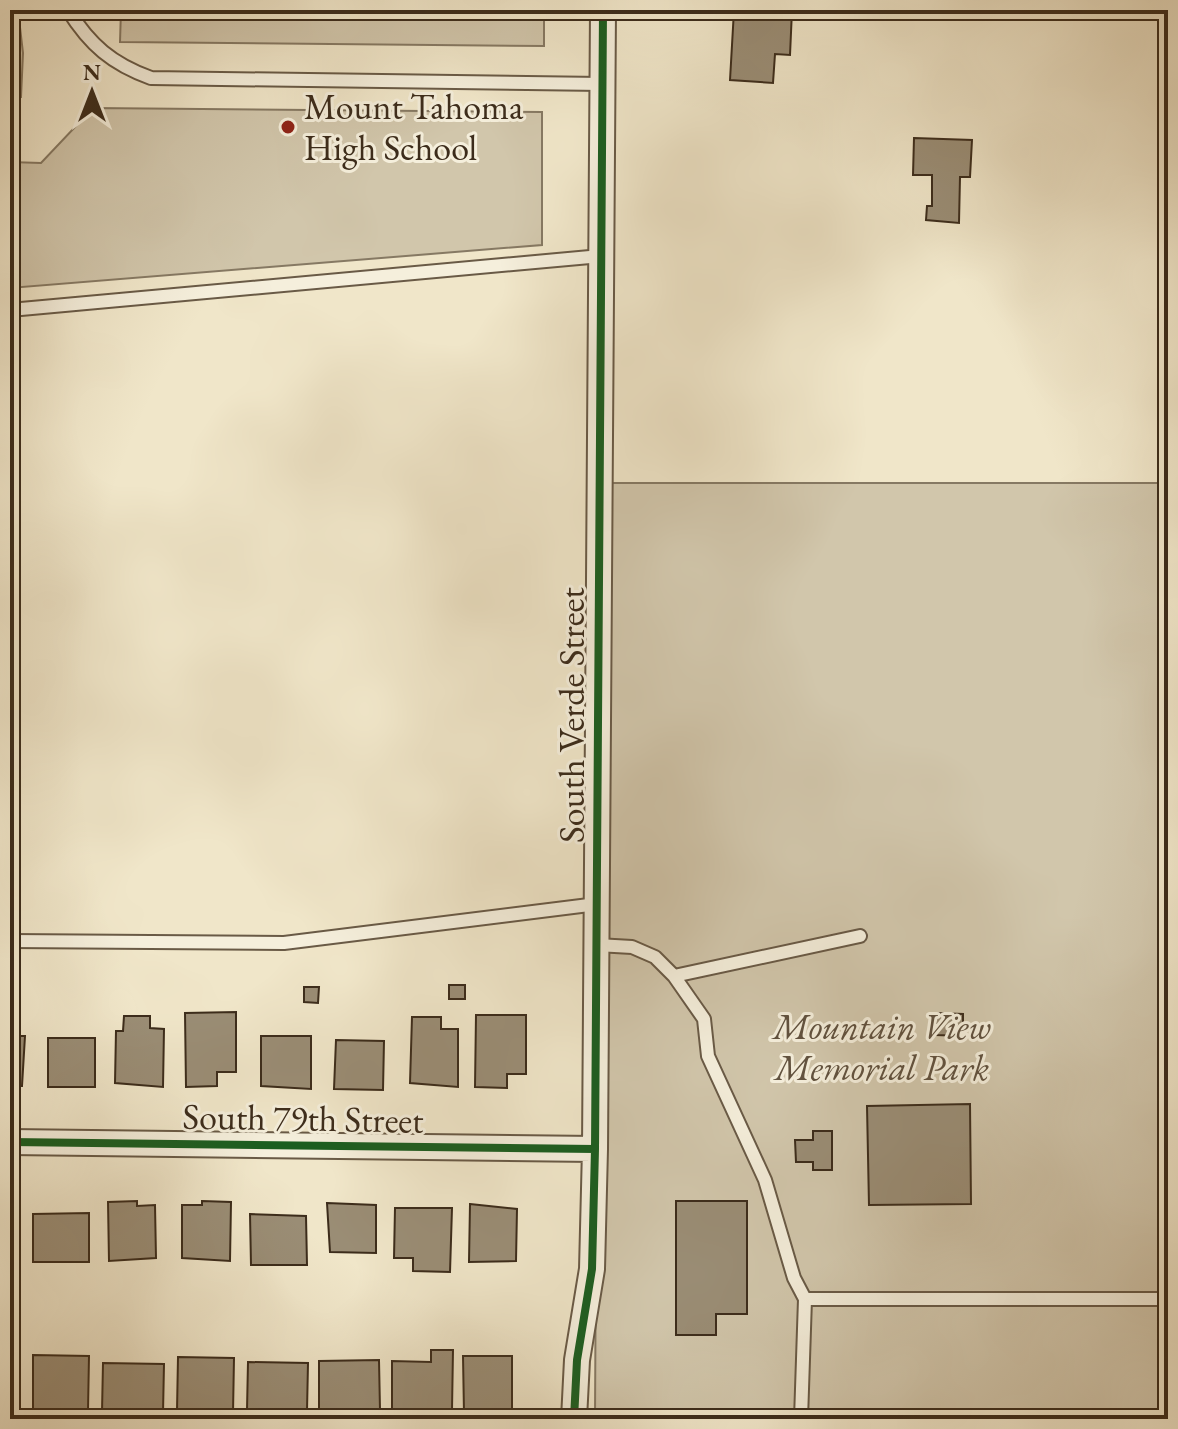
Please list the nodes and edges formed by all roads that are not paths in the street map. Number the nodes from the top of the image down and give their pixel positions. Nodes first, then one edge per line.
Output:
1 (68, 10) edge
2 (603, 10) edge
3 (602, 84) junction
4 (601, 256) junction
5 (10, 310) edge
6 (597, 904) junction
7 (860, 936) dead end
8 (10, 941) edge
9 (597, 945) junction
10 (674, 976) junction
11 (10, 1142) edge
12 (595, 1149) junction
13 (805, 1299) junction
14 (1168, 1299) edge
15 (574, 1419) edge
16 (801, 1419) edge

1 - 3 lane
2 - 3 street, South Verde Street
3 - 4 street, South Verde Street
4 - 5 lane
4 - 6 street, South Verde Street
6 - 8 lane
6 - 9 street, South Verde Street
7 - 10 lane
9 - 10 lane
9 - 12 street, South Verde Street
10 - 13 lane
11 - 12 street, South 79th Street
12 - 15 street, South Verde Street
13 - 14 lane
13 - 16 lane

